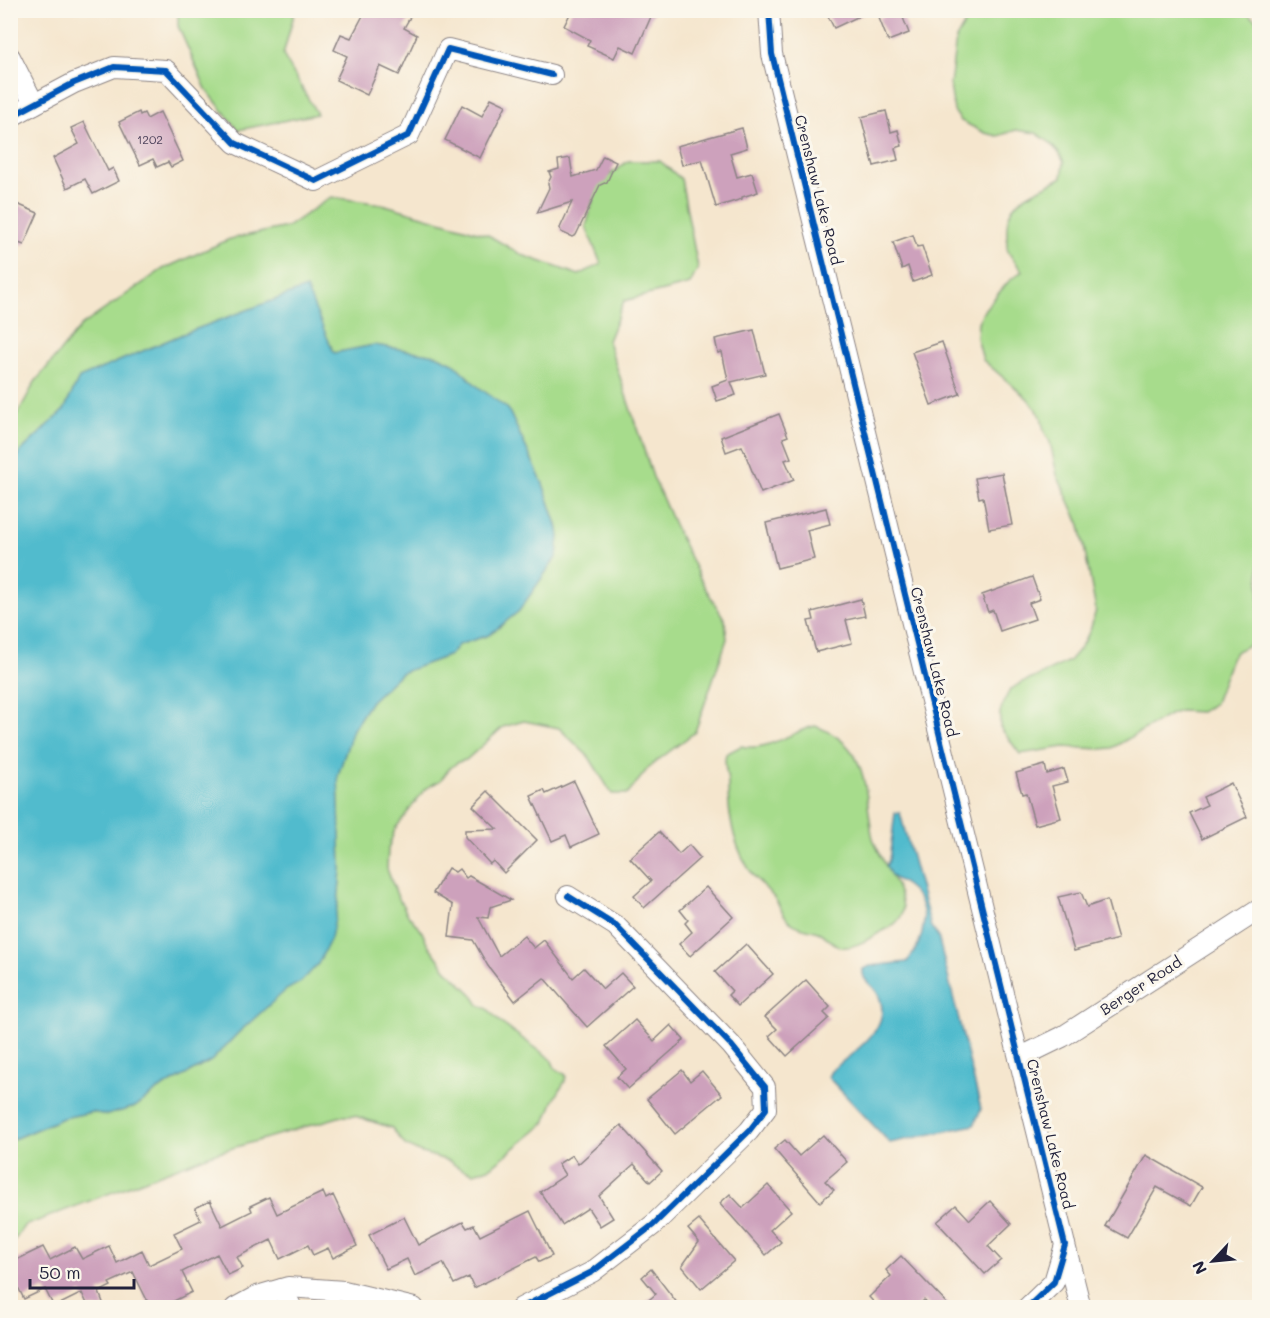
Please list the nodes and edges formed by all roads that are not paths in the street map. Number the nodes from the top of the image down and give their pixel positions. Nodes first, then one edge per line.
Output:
1 (769, 10) edge
2 (10, 57) edge
3 (552, 75) dead end
4 (34, 104) junction
5 (10, 117) edge
6 (568, 896) dead end
7 (1260, 909) edge
8 (1019, 1058) junction
9 (1065, 1245) junction
10 (282, 1289) junction
11 (235, 1308) edge
12 (292, 1308) edge
13 (414, 1308) edge
14 (521, 1308) edge
15 (1027, 1308) edge
16 (1081, 1308) edge

1 - 8 street, Crenshaw Lake Road
2 - 4 street
3 - 4 street
4 - 5 street
6 - 14 street
7 - 8 street, Berger Road
8 - 9 street, Crenshaw Lake Road
9 - 15 street
9 - 16 street, Crenshaw Lake Road
10 - 11 street
10 - 12 street
10 - 13 street

